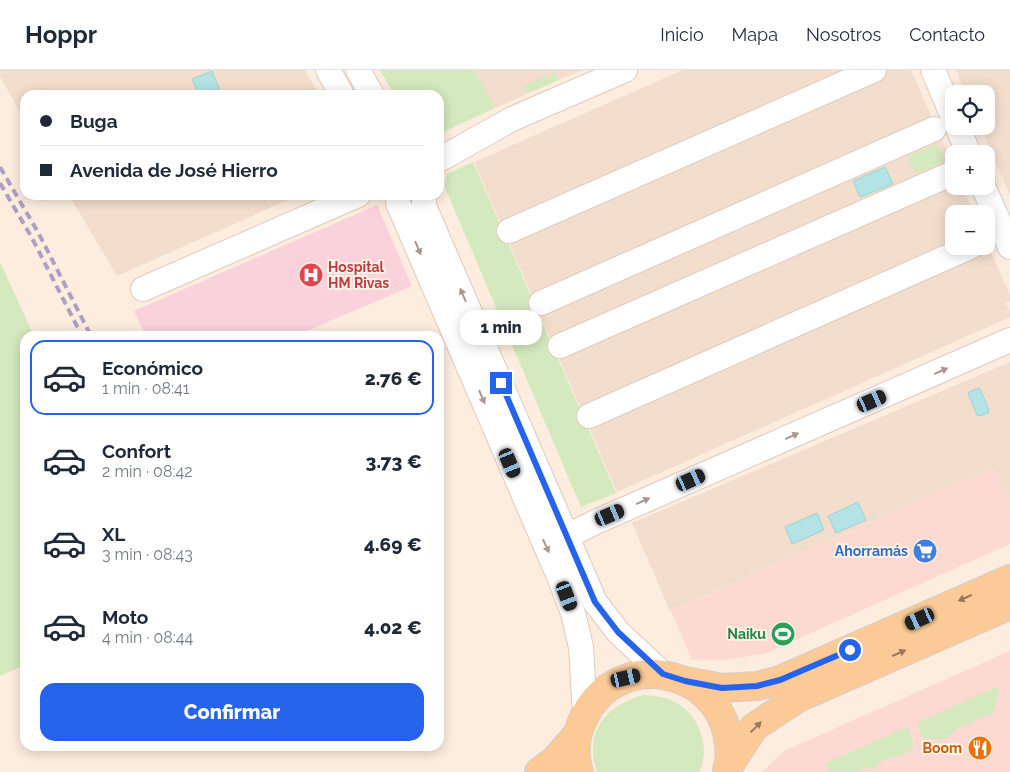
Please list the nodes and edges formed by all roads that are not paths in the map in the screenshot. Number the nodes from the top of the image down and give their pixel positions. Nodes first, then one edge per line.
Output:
1 (328, 70) edge
2 (358, 70) edge
3 (625, 70) edge
4 (874, 70) edge
5 (932, 70) edge
6 (339, 90) edge
7 (369, 90) edge
8 (945, 114) edge
9 (945, 125) edge
10 (444, 157) edge
11 (945, 177) edge
12 (988, 195) edge
13 (347, 200) edge
14 (391, 200) edge
15 (396, 200) edge
16 (416, 200) edge
17 (425, 200) edge
18 (509, 231) dead end
19 (1010, 246) edge
20 (952, 255) edge
21 (142, 289) dead end
22 (541, 304) dead end
23 (1010, 340) edge
24 (560, 346) dead end
25 (589, 416) dead end
26 (567, 536) junction
27 (1010, 578) edge
28 (1010, 605) edge
29 (674, 678) junction
30 (581, 725) junction
31 (727, 770) edge
32 (539, 772) edge
33 (579, 772) edge

1 - 6 street
2 - 7 street
3 - 10 street
4 - 18 street
5 - 8 street
9 - 22 street
11 - 24 street
12 - 19 street
13 - 21 street
14 -> 30 street
15 - 16 street
26 -> 17 street
20 - 25 street
26 -> 23 street
26 - 29 street
27 -> 29 main road
31 -> 28 main road
29 - 30 main road
29 - 31 main road
30 - 32 main road
30 - 33 main road

